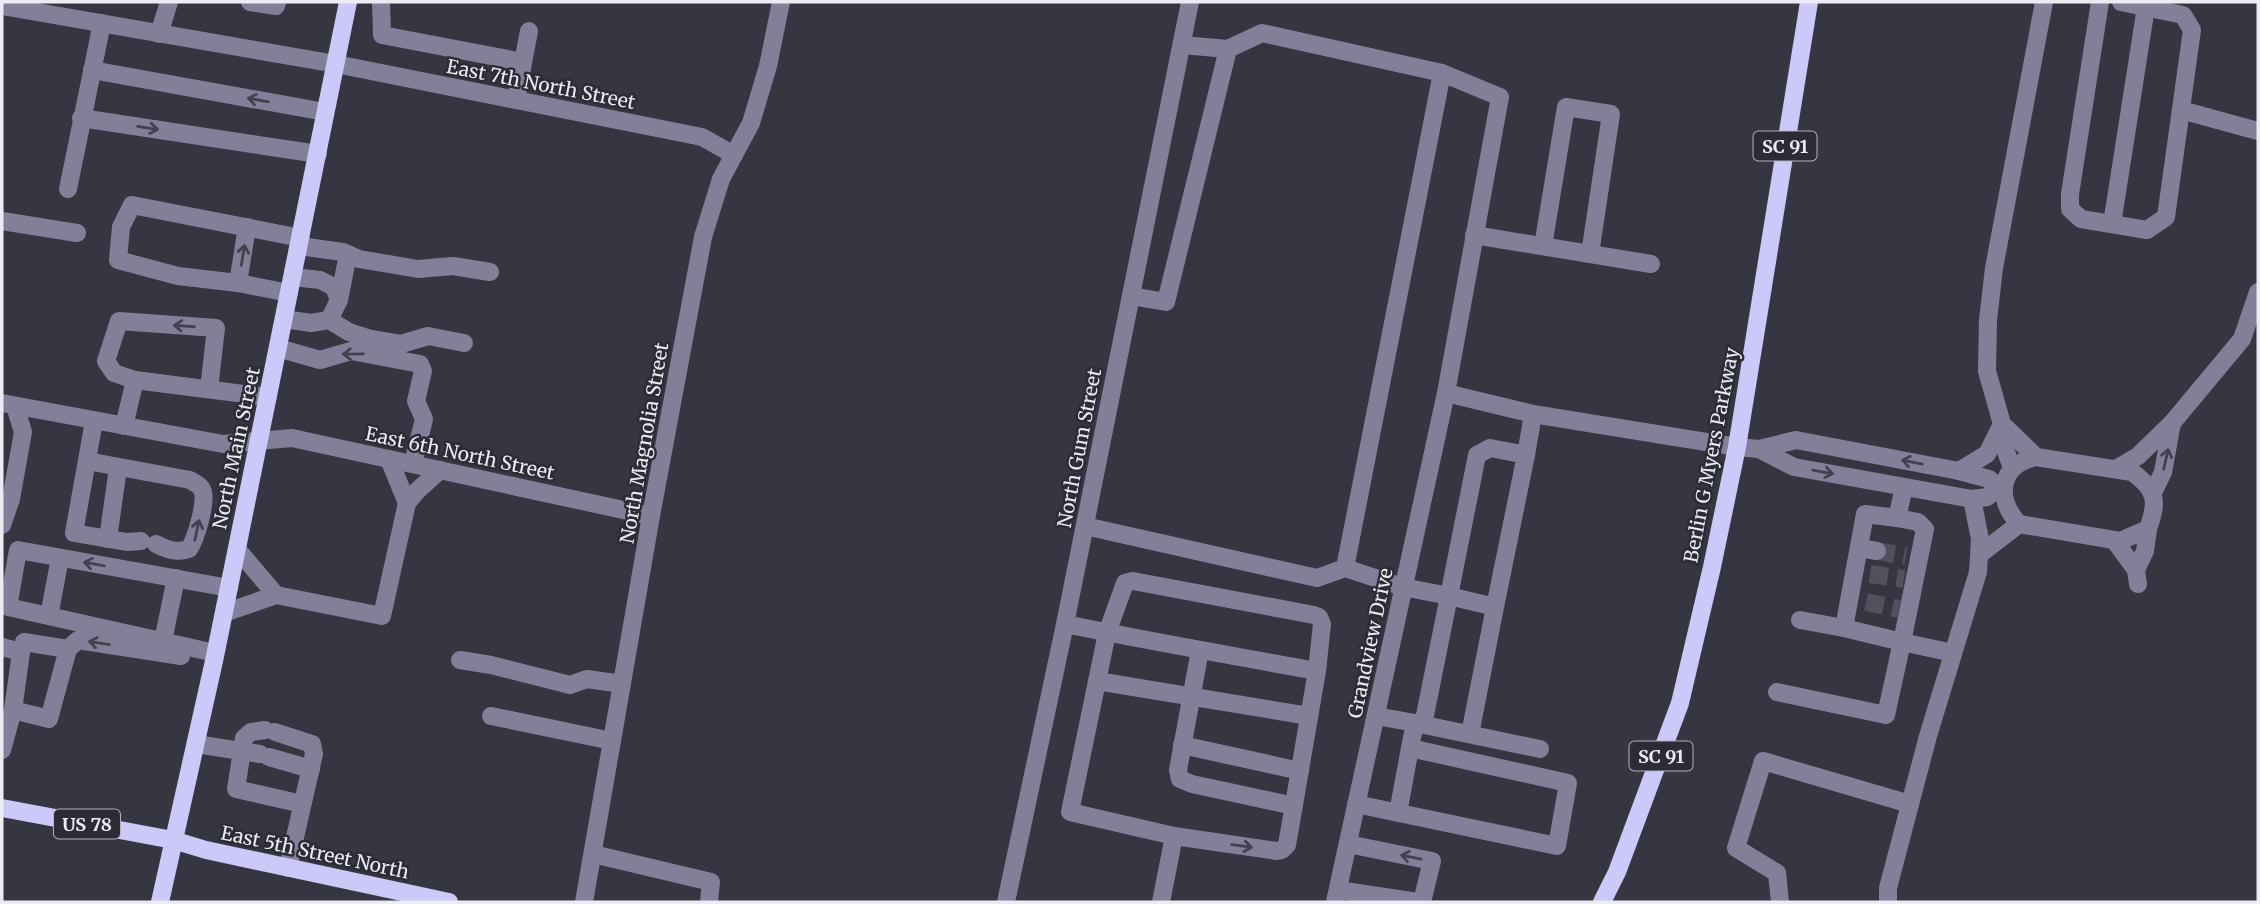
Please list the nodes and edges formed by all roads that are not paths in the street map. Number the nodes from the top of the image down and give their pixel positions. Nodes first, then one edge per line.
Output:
1 (169, 2) edge
2 (250, 2) edge
3 (277, 2) edge
4 (348, 2) edge
5 (381, 2) edge
6 (781, 2) edge
7 (1190, 2) edge
8 (1808, 2) edge
9 (2044, 2) edge
10 (2100, 2) edge
11 (2121, 2) edge
12 (2, 6) edge
13 (2146, 7) junction
14 (102, 23) junction
15 (529, 31) dead end
16 (159, 34) junction
17 (1182, 45) junction
18 (1228, 49) junction
19 (523, 62) junction
20 (336, 64) junction
21 (92, 70) junction
22 (1443, 73) junction
23 (516, 100) junction
24 (2181, 110) junction
25 (325, 113) junction
26 (81, 118) junction
27 (2258, 131) edge
28 (318, 154) junction
29 (734, 155) junction
30 (68, 189) dead end
31 (2, 221) edge
32 (2112, 224) junction
33 (247, 227) junction
34 (77, 233) dead end
35 (1474, 235) junction
36 (300, 242) junction
37 (1543, 246) junction
38 (348, 254) junction
39 (1590, 254) junction
40 (1651, 264) dead end
41 (490, 272) dead end
42 (238, 283) junction
43 (291, 285) junction
44 (2258, 292) edge
45 (1131, 296) junction
46 (339, 300) junction
47 (284, 319) junction
48 (329, 320) junction
49 (2250, 342) edge
50 (464, 343) dead end
51 (278, 348) junction
52 (135, 380) junction
53 (209, 389) junction
54 (1446, 393) junction
55 (268, 397) junction
56 (9, 405) edge
57 (1533, 414) junction
58 (94, 421) junction
59 (2172, 423) junction
60 (2002, 424) junction
61 (124, 426) junction
62 (259, 440) junction
63 (1737, 447) junction
64 (1759, 449) junction
65 (1526, 455) junction
66 (2036, 457) junction
67 (389, 459) junction
68 (87, 461) junction
69 (413, 464) junction
70 (118, 468) junction
71 (2012, 468) junction
72 (2116, 469) junction
73 (440, 470) junction
74 (1959, 471) junction
75 (1904, 487) junction
76 (2002, 489) junction
77 (2153, 493) junction
78 (1972, 499) junction
79 (407, 503) junction
80 (651, 516) junction
81 (1897, 518) junction
82 (2019, 524) junction
83 (2, 525) edge
84 (1085, 526) junction
85 (2148, 529) junction
86 (108, 539) junction
87 (2113, 540) junction
88 (237, 549) junction
89 (1980, 554) junction
90 (60, 558) junction
91 (1345, 568) junction
92 (176, 579) junction
93 (1403, 587) junction
94 (229, 588) junction
95 (276, 594) junction
96 (1449, 596) junction
97 (1496, 607) junction
98 (224, 613) junction
99 (49, 616) junction
100 (1800, 620) dead end
101 (1065, 624) junction
102 (1844, 628) junction
103 (1107, 633) junction
104 (163, 641) junction
105 (1902, 642) junction
106 (2, 647) edge
107 (68, 649) junction
108 (1199, 650) junction
109 (20, 652) junction
110 (1953, 653) junction
111 (215, 657) junction
112 (460, 660) dead end
113 (1317, 671) junction
114 (1097, 681) junction
115 (622, 684) junction
116 (1777, 692) dead end
117 (1191, 696) junction
118 (13, 710) junction
119 (491, 716) dead end
120 (1309, 716) junction
121 (1376, 716) junction
122 (1419, 724) junction
123 (1470, 734) junction
124 (612, 741) junction
125 (196, 744) junction
126 (1182, 746) junction
127 (1410, 748) junction
128 (1540, 749) dead end
129 (2, 750) edge
130 (241, 751) junction
131 (311, 769) junction
132 (1300, 771) junction
133 (302, 804) junction
134 (1356, 804) junction
135 (1910, 804) junction
136 (1294, 806) junction
137 (2, 808) edge
138 (1398, 813) junction
139 (1174, 836) junction
140 (173, 840) junction
141 (1348, 844) junction
142 (593, 854) junction
143 (288, 868) junction
144 (1337, 896) edge
145 (408, 898) edge
146 (160, 902) edge
147 (449, 902) edge
148 (584, 902) edge
149 (709, 902) edge
150 (1006, 902) edge
151 (1161, 902) edge
152 (1420, 902) edge
153 (1602, 902) edge
154 (1780, 902) edge
155 (1888, 902) edge

1 - 16 street
2 - 3 street
4 - 20 main road, North Main Street
5 - 19 street
6 - 29 street, North Magnolia Street
7 - 17 street, North Gum Street
8 - 63 main road, Berlin G Myers Parkway / SC 91
9 - 60 street
10 - 32 street
11 - 13 street
12 - 14 street, East 7th North Street
13 - 24 street
13 - 32 street
14 - 16 street, East 7th North Street
14 - 21 street
15 - 19 street
16 - 20 street, East 7th North Street
17 - 18 street
17 - 45 street, North Gum Street
18 - 22 street
18 - 45 street
19 - 23 street
20 - 23 street, East 7th North Street
20 - 25 main road, North Main Street
25 -> 21 street
21 - 26 street
22 - 35 street, Grandview Drive
22 - 91 street
23 - 29 street, East 7th North Street
24 - 27 street
24 - 32 street
25 - 28 main road, North Main Street
26 -> 28 street
26 - 30 street
28 - 36 main road, North Main Street
29 - 80 street, North Magnolia Street
31 - 34 street
33 - 36 street
42 -> 33 street
33 - 42 street
35 - 37 street
35 - 54 street, Grandview Drive
36 - 38 street
36 - 43 main road, North Main Street
37 - 39 street
37 - 39 street
38 - 41 street
38 - 46 street
39 - 40 street
42 - 43 street
43 - 46 street
43 - 47 main road, North Main Street
44 - 49 street
45 - 84 street, North Gum Street
46 - 48 street
47 - 48 street
47 - 51 main road, North Main Street
48 - 50 street
49 - 59 street
51 - 55 main road, North Main Street
69 -> 51 street
52 - 53 street
53 -> 52 street
52 - 61 street
53 - 55 street
54 - 57 street
54 - 93 street, Grandview Drive
55 - 62 main road, North Main Street
56 - 58 street, East 6th North Street
56 - 83 street
57 - 63 street
57 - 65 street
58 - 61 street, East 6th North Street
58 - 68 street
59 - 72 street
77 -> 59 street
60 - 66 street
60 - 71 street
60 - 74 street
61 - 62 street, East 6th North Street
62 - 67 street, East 6th North Street
62 - 88 main road, North Main Street
63 - 64 street
63 - 153 main road, Berlin G Myers Parkway / SC 91
74 -> 64 street
64 -> 75 street
65 - 96 street
65 - 97 street
66 - 71 street
66 - 72 street
67 - 69 street, East 6th North Street
67 - 79 street
68 - 70 street
68 - 86 street
69 - 73 street, East 6th North Street
70 - 86 street
86 -> 70 street
71 - 76 street
72 - 77 street
73 - 79 street
73 - 80 street, East 6th North Street
74 - 76 street
75 - 78 street
75 - 81 street
76 - 78 street
76 - 82 street
77 - 85 street
78 - 89 street
79 - 95 street
80 - 115 street, North Magnolia Street
81 - 102 street
81 - 105 street
82 - 87 street
82 - 89 street
84 - 91 street
84 - 101 street, North Gum Street
85 - 87 street
85 - 87 street
88 - 94 main road, North Main Street
88 - 95 street
89 - 110 street
92 -> 90 street
90 - 99 street
90 - 99 street
91 - 93 street
92 - 94 street
92 - 104 street
93 - 96 street
93 - 121 street, Grandview Drive
94 - 98 main road, North Main Street
95 - 98 street
96 - 97 street
96 - 122 street
97 - 123 street
98 - 111 main road, North Main Street
99 - 104 street
100 - 102 street
101 - 103 street
101 - 150 street, North Gum Street
102 - 105 street
103 - 108 street
103 - 113 street
103 - 114 street
104 - 111 street
105 - 110 street
105 - 116 street
106 - 109 street
107 - 109 street
111 -> 107 street
107 - 118 street
108 - 113 street
108 - 117 street
109 - 118 street
110 - 135 street
111 - 125 main road, North Main Street
112 - 115 street
113 - 120 street
114 - 117 street
114 - 139 street
115 - 124 street, North Magnolia Street
117 - 120 street
117 - 126 street
118 - 129 street
119 - 124 street
120 - 132 street
121 - 122 street
121 - 134 street, Grandview Drive
122 - 123 street
122 - 127 street
123 - 128 street
124 - 142 street, North Magnolia Street
125 - 130 street
125 - 140 main road, North Main Street
126 - 132 street
126 - 136 street
127 - 138 street
127 - 138 street
130 - 131 street
130 - 131 street
130 - 133 street
131 - 133 street
132 - 136 street
133 - 143 street
134 - 138 street
134 - 141 street, Grandview Drive
135 - 154 street
135 - 155 street
139 -> 136 street
137 - 140 main road, US 78
139 - 151 street
140 - 143 main road, East 5th Street North / US 78
140 - 146 main road, North Main Street
141 - 144 street, Grandview Drive
152 -> 141 street
142 - 148 street, North Magnolia Street
142 - 149 street
143 - 145 main road, East 5th Street North / US 78
144 - 152 street
145 - 147 main road, East 5th Street North / US 78

